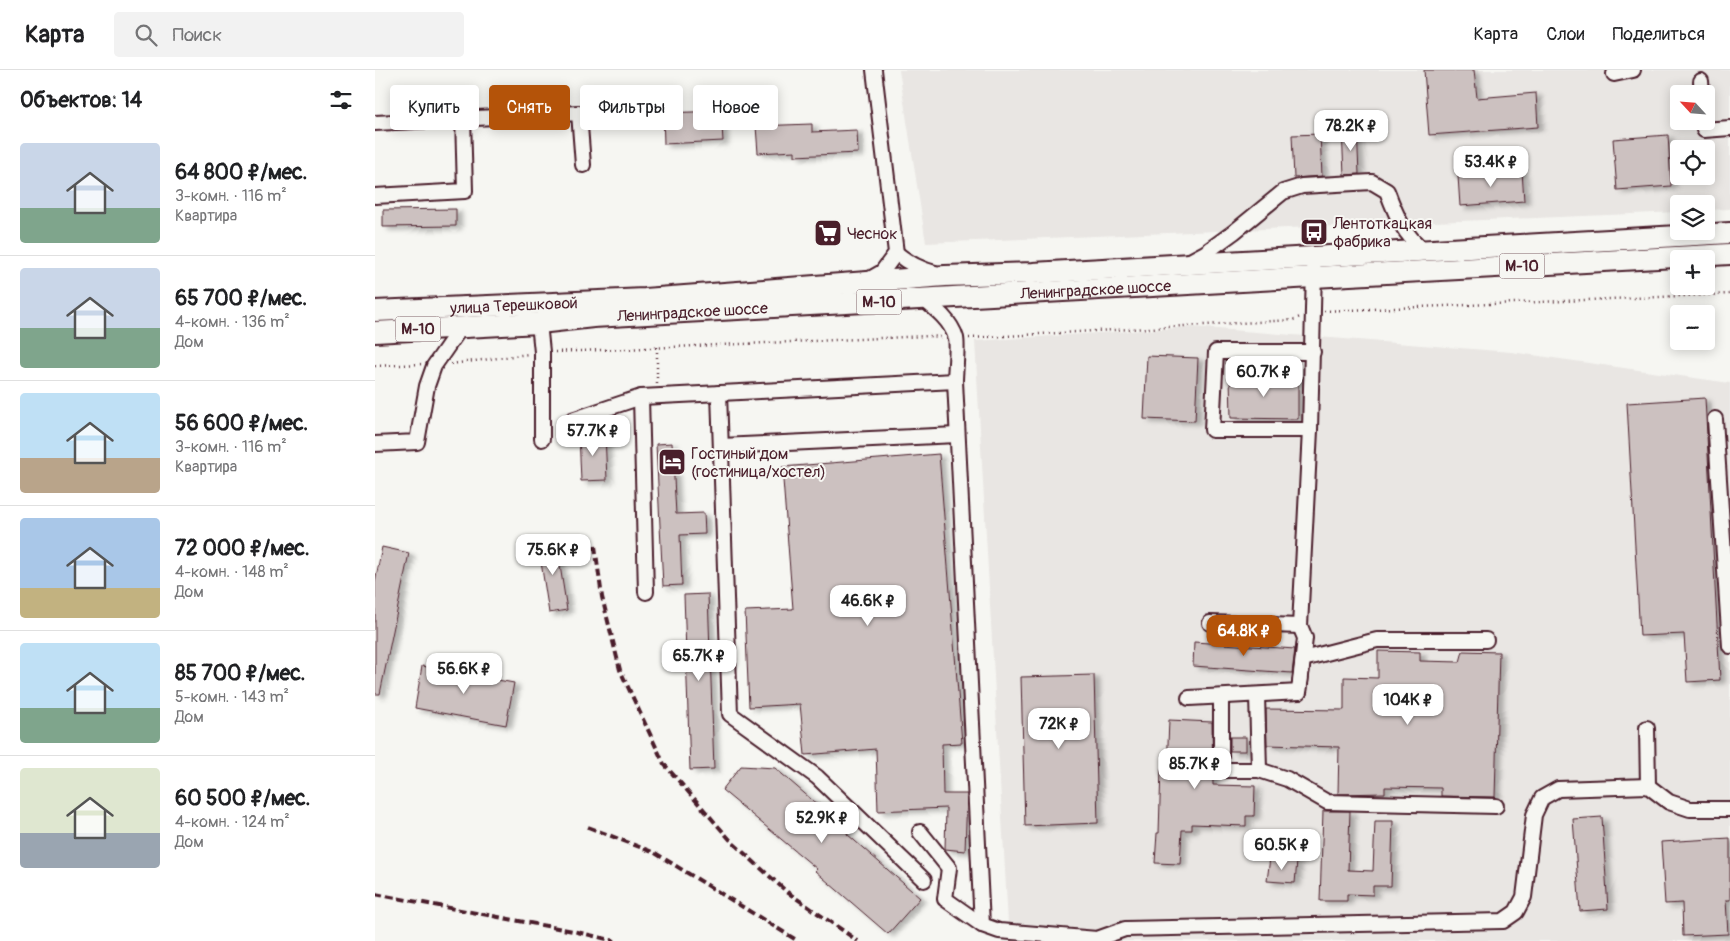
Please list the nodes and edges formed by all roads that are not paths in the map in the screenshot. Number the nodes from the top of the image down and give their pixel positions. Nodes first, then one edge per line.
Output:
1 (874, 70) edge
2 (1633, 70) edge
3 (1614, 74) dead end
4 (479, 116) edge
5 (390, 122) edge
6 (375, 123) edge
7 (1730, 128) edge
8 (1715, 129) edge
9 (463, 130) edge
10 (583, 165) dead end
11 (375, 196) edge
12 (1730, 233) edge
13 (1425, 251) junction
14 (896, 253) junction
15 (1730, 254) edge
16 (1314, 256) junction
17 (1184, 264) junction
18 (945, 276) junction
19 (1314, 276) junction
20 (865, 282) junction
21 (923, 299) junction
22 (593, 301) joint
23 (375, 311) edge
24 (539, 322) junction
25 (461, 327) junction
26 (375, 332) edge
27 (1313, 352) junction
28 (955, 381) junction
29 (719, 393) junction
30 (641, 397) junction
31 (1715, 419) dead end
32 (573, 420) dead end
33 (1310, 430) junction
34 (957, 435) junction
35 (542, 439) dead end
36 (375, 444) edge
37 (721, 446) junction
38 (646, 592) dead end
39 (1210, 623) dead end
40 (1300, 626) junction
41 (1486, 640) dead end
42 (1730, 646) edge
43 (1303, 659) junction
44 (1257, 695) junction
45 (1221, 697) junction
46 (1189, 698) dead end
47 (1647, 728) dead end
48 (1259, 770) junction
49 (1648, 786) junction
50 (1496, 806) dead end
51 (1730, 809) edge
52 (921, 832) dead end
53 (924, 880) dead end
54 (982, 925) junction
55 (1097, 940) edge

1 - 14 street
2 - 3 street
4 - 10 street
5 - 6 street
7 - 8 street
9 - 11 street
12 - 13 highway, Ленинградское шоссе / М-10
13 - 16 highway, Ленинградское шоссе / М-10
13 - 17 street
14 - 18 street
14 - 20 street
15 - 19 highway, Ленинградское шоссе / М-10
16 - 17 highway, Ленинградское шоссе / М-10
16 - 19 street
17 - 18 highway, Ленинградское шоссе / М-10
18 - 20 highway, Ленинградское шоссе / М-10
19 - 21 highway, Ленинградское шоссе / М-10
19 - 27 street
20 - 22 highway, Ленинградское шоссе / М-10
21 - 24 highway, Ленинградское шоссе / М-10
21 - 28 street
22 - 23 highway, улица Терешковой / М-10
24 - 25 highway, Ленинградское шоссе / М-10
24 - 35 street
25 - 26 highway, улица Терешковой / М-10
25 - 36 street
27 - 33 street
27 - 33 street
28 - 29 street
28 - 34 street
29 - 30 street
29 - 37 street
30 - 32 street
30 - 38 street
31 - 42 street
33 - 40 street
34 - 37 street
34 - 54 street
37 - 53 street
39 - 40 street
40 - 43 street
41 - 43 street
43 - 44 street
44 - 45 street
44 - 48 street
45 - 46 street
45 - 48 street
47 - 49 street
48 - 50 street
49 - 51 street
49 - 55 street
52 - 54 street
54 - 55 street

